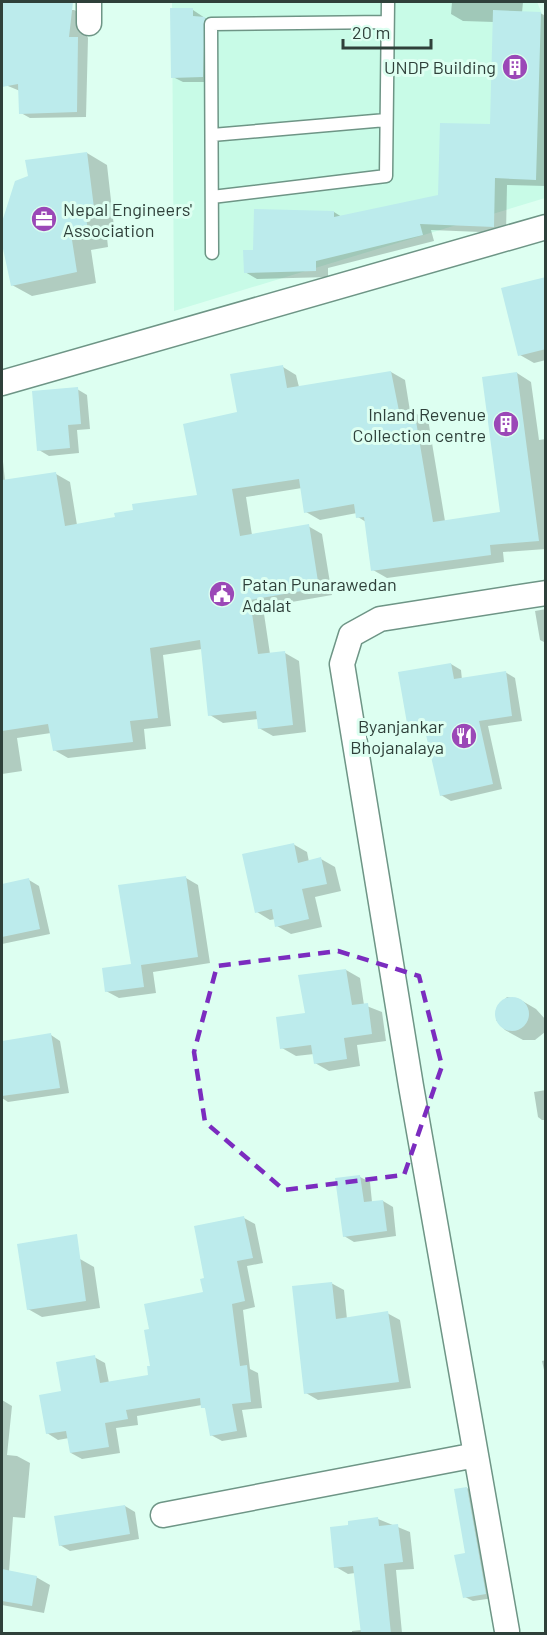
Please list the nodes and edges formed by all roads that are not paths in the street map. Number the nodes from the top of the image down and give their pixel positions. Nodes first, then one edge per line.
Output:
1 (388, 2) edge
2 (387, 22) junction
3 (386, 120) junction
4 (212, 135) junction
5 (212, 197) junction
6 (546, 227) edge
7 (212, 253) dead end
8 (2, 383) edge
9 (546, 593) edge
10 (476, 1455) junction
11 (163, 1515) dead end
12 (507, 1631) dead end

1 - 2 lane
2 - 3 lane
2 - 4 lane
3 - 4 lane
3 - 5 lane
4 - 5 lane
5 - 7 lane
6 - 8 street
9 - 10 street
10 - 11 street
10 - 12 street

